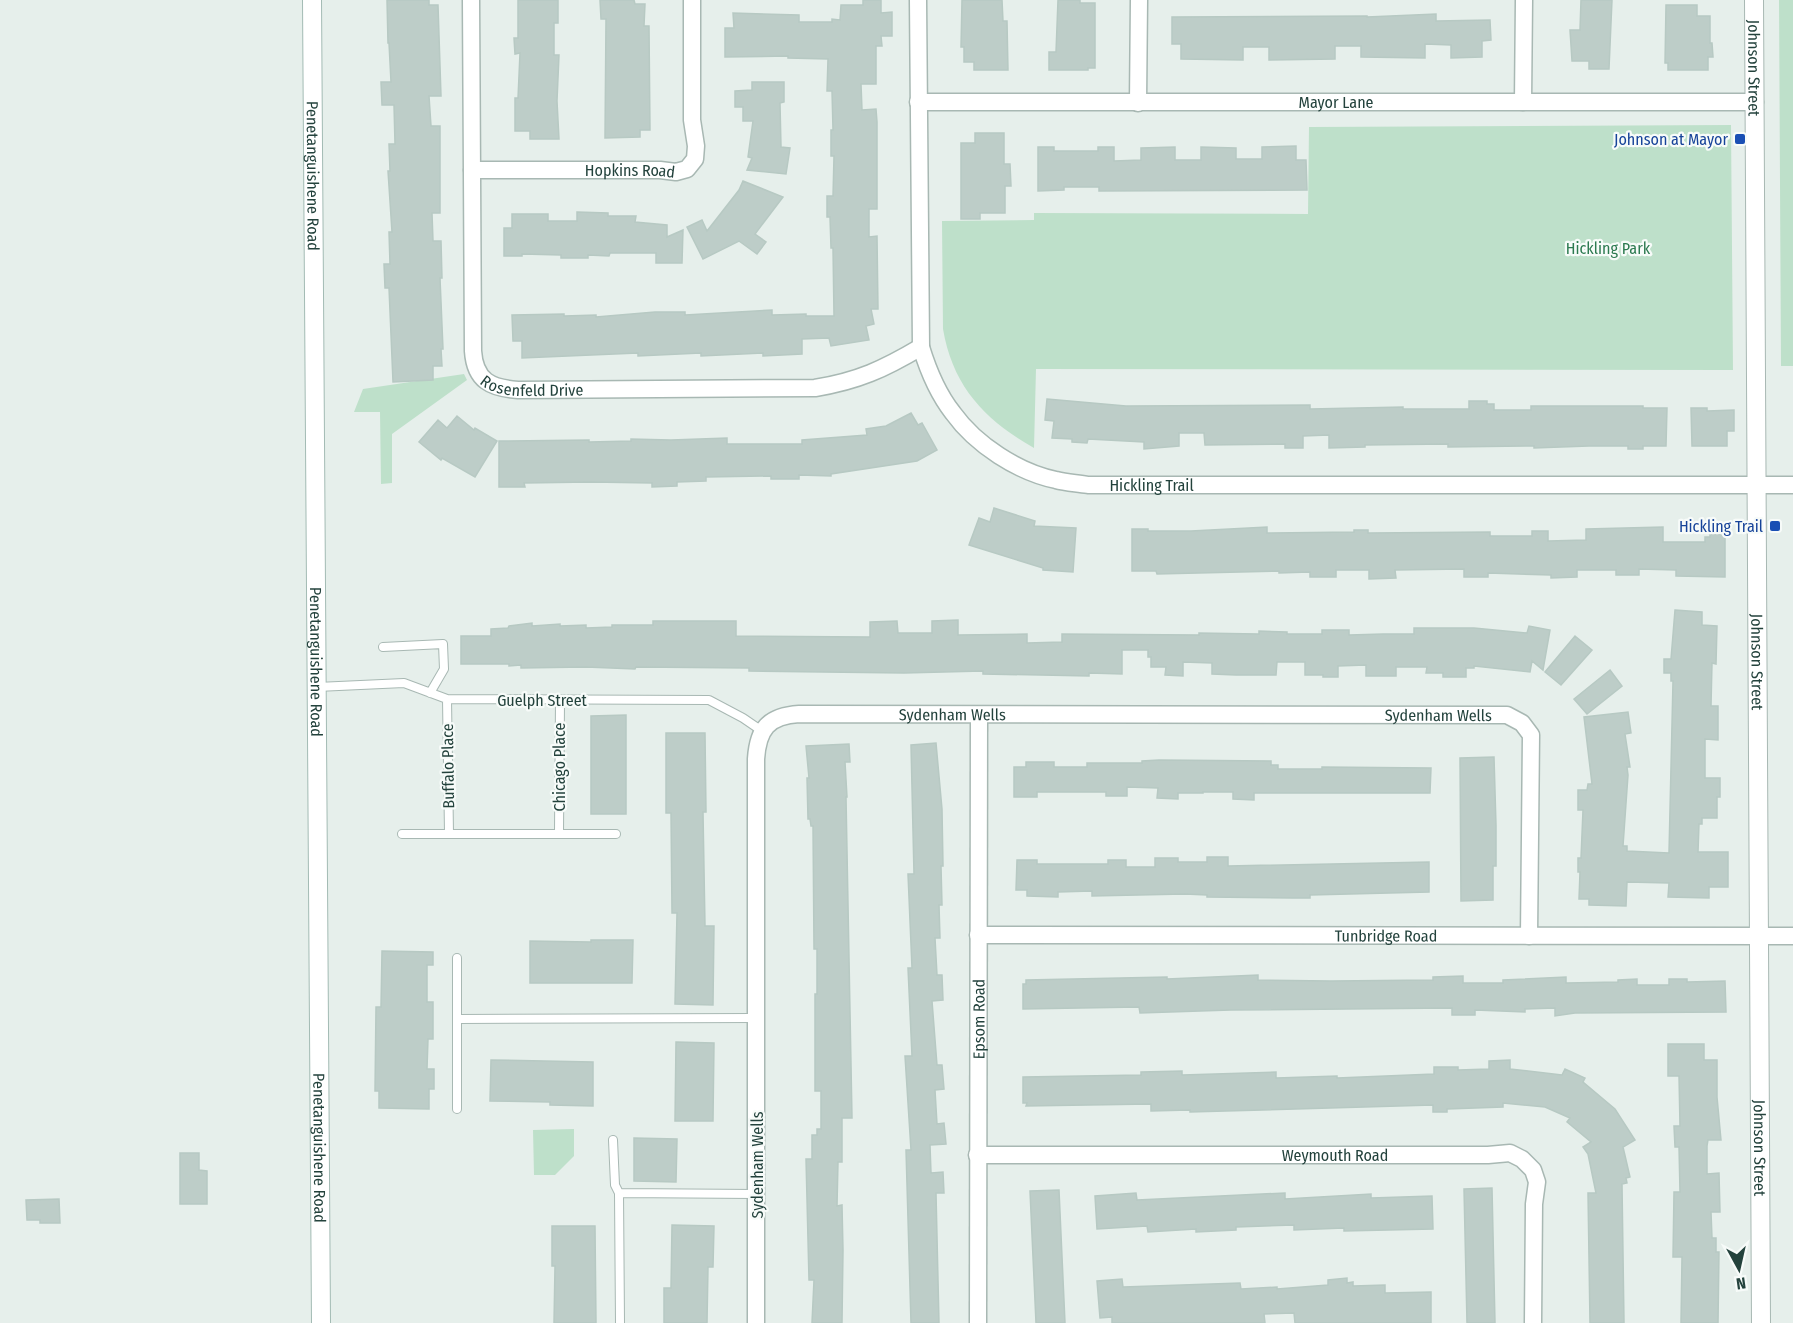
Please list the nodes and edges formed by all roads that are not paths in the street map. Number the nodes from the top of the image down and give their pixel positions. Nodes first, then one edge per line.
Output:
1 (312, 0) edge
2 (471, 0) edge
3 (692, 0) edge
4 (918, 0) edge
5 (1139, 0) edge
6 (1524, 0) edge
7 (1754, 0) edge
8 (918, 102) junction
9 (1523, 102) junction
10 (1755, 102) junction
11 (1138, 103) junction
12 (472, 170) junction
13 (921, 347) junction
14 (1758, 485) junction
15 (1793, 485) edge
16 (383, 647) dead end
17 (317, 687) junction
18 (430, 693) junction
19 (447, 699) junction
20 (560, 700) junction
21 (979, 715) junction
22 (762, 731) junction
23 (449, 833) junction
24 (559, 833) junction
25 (402, 834) dead end
26 (616, 834) dead end
27 (978, 935) junction
28 (1529, 936) junction
29 (1759, 936) junction
30 (1793, 936) edge
31 (457, 957) dead end
32 (757, 1018) junction
33 (458, 1019) junction
34 (457, 1110) dead end
35 (613, 1140) dead end
36 (977, 1155) junction
37 (619, 1193) junction
38 (757, 1194) junction
39 (321, 1323) edge
40 (620, 1323) edge
41 (756, 1323) edge
42 (978, 1323) edge
43 (1533, 1323) edge
44 (1761, 1323) edge

1 - 17 street, Penetanguishene Road
2 - 12 street, Rosenfeld Drive
3 - 12 street, Hopkins Road
4 - 8 street, Hickling Trail
5 - 11 street
6 - 9 street
7 - 10 street, Johnson Street
8 - 11 street, Mayor Lane
8 - 13 street, Hickling Trail
9 - 10 street, Mayor Lane
9 - 11 street, Mayor Lane
10 - 14 street, Johnson Street
12 - 13 street, Rosenfeld Drive
13 - 14 street, Hickling Trail
14 - 15 street, Hickling Trail
14 - 29 street, Johnson Street
16 - 18 lane
17 - 18 lane, Guelph Street
17 - 39 street, Penetanguishene Road
18 - 19 lane, Guelph Street
19 - 20 lane, Guelph Street
19 - 23 lane, Buffalo Place
20 - 22 lane, Guelph Street
20 - 24 lane, Chicago Place
21 - 22 street, Sydenham Wells
21 - 27 street, Epsom Road
21 - 28 street, Sydenham Wells
22 - 32 street, Sydenham Wells
23 - 24 lane
23 - 25 lane
24 - 26 lane
27 - 28 street, Tunbridge Road
27 - 36 street, Epsom Road
28 - 29 street, Tunbridge Road
29 - 30 street, Tunbridge Road
29 - 44 street, Johnson Street
31 - 33 lane
32 - 33 lane
32 - 38 street, Sydenham Wells
33 - 34 lane
35 - 37 lane
36 - 42 street, Epsom Road
36 - 43 street, Weymouth Road
37 - 38 lane
37 - 40 lane
38 - 41 street, Sydenham Wells

